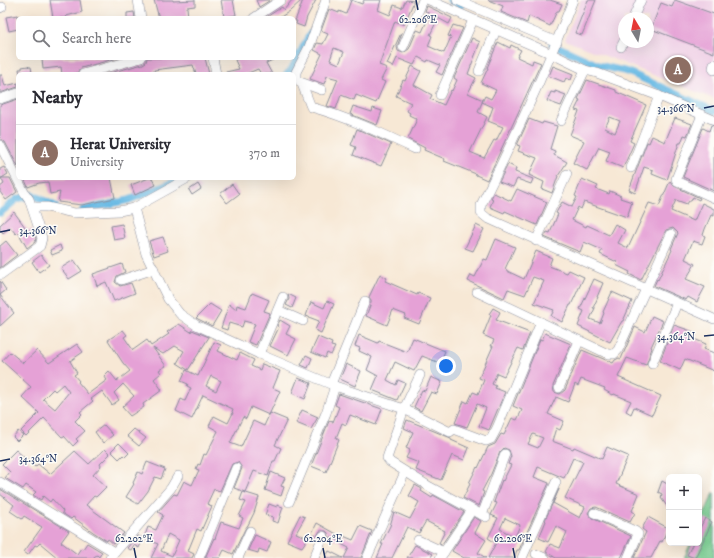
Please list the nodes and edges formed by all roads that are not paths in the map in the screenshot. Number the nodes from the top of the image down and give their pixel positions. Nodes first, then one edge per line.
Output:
1 (138, 0) edge
2 (281, 0) edge
3 (326, 0) edge
4 (423, 0) edge
5 (429, 0) edge
6 (457, 0) edge
7 (573, 0) edge
8 (641, 0) edge
9 (636, 12) edge
10 (141, 16) edge
11 (257, 16) edge
12 (473, 20) junction
13 (496, 30) junction
14 (403, 46) dead end
15 (554, 49) junction
16 (134, 60) edge
17 (213, 60) edge
18 (714, 64) edge
19 (585, 70) junction
20 (714, 70) edge
21 (479, 71) dead end
22 (90, 72) edge
23 (216, 72) edge
24 (297, 81) edge
25 (322, 90) dead end
26 (16, 95) edge
27 (440, 95) dead end
28 (659, 96) junction
29 (0, 99) edge
30 (702, 115) junction
31 (714, 120) edge
32 (561, 121) dead end
33 (0, 145) edge
34 (415, 149) dead end
35 (631, 168) dead end
36 (567, 174) dead end
37 (16, 176) edge
38 (18, 180) edge
39 (184, 180) edge
40 (714, 198) edge
41 (28, 199) junction
42 (134, 208) junction
43 (671, 234) dead end
44 (536, 241) junction
45 (154, 269) junction
46 (0, 275) edge
47 (121, 280) dead end
48 (646, 290) junction
49 (477, 292) dead end
50 (283, 297) dead end
51 (366, 301) dead end
52 (677, 303) junction
53 (278, 310) junction
54 (714, 319) edge
55 (303, 322) dead end
56 (541, 322) junction
57 (579, 341) junction
58 (260, 354) junction
59 (652, 364) dead end
60 (420, 375) dead end
61 (333, 385) junction
62 (559, 388) dead end
63 (404, 409) junction
64 (505, 454) dead end
65 (236, 468) dead end
66 (405, 472) junction
67 (178, 476) dead end
68 (0, 482) edge
69 (556, 482) dead end
70 (289, 502) dead end
71 (472, 510) junction
72 (594, 513) dead end
73 (250, 531) dead end
74 (323, 536) dead end
75 (418, 540) dead end
76 (536, 554) dead end
77 (444, 556) edge
78 (111, 557) edge
79 (199, 558) edge
80 (238, 558) edge
81 (314, 558) edge
82 (367, 558) edge
83 (522, 558) edge
84 (545, 558) edge
85 (628, 558) edge

1 - 10 street
2 - 11 street
3 - 24 street
4 - 14 street
5 - 12 street
6 - 15 street
7 - 15 street
8 - 9 street
12 - 13 street
12 - 27 street
13 - 15 street
13 - 21 street
15 - 19 street
15 - 44 street
16 - 22 street
17 - 23 street
18 - 20 street
19 - 28 street
19 - 32 street
24 - 25 street
24 - 34 street
26 - 29 street
28 - 30 street
28 - 35 street
30 - 31 street
30 - 40 street
33 - 37 street
36 - 44 street
38 - 41 street
39 - 42 street
41 - 42 street
41 - 46 street
42 - 45 street
43 - 48 street
44 - 48 street
45 - 47 street
45 - 58 street
48 - 52 street
48 - 57 street
49 - 56 street
50 - 53 street
51 - 61 street
52 - 54 street
52 - 59 street
53 - 55 street
53 - 58 street
56 - 57 street
56 - 63 street
57 - 62 street
58 - 61 street
60 - 63 street
61 - 63 street
61 - 70 street
63 - 66 street
64 - 71 street
65 - 79 street
66 - 71 street
66 - 82 street
67 - 78 street
68 - 78 street
69 - 83 street
71 - 77 street
72 - 85 street
73 - 80 street
74 - 81 street
75 - 77 street
76 - 84 street

